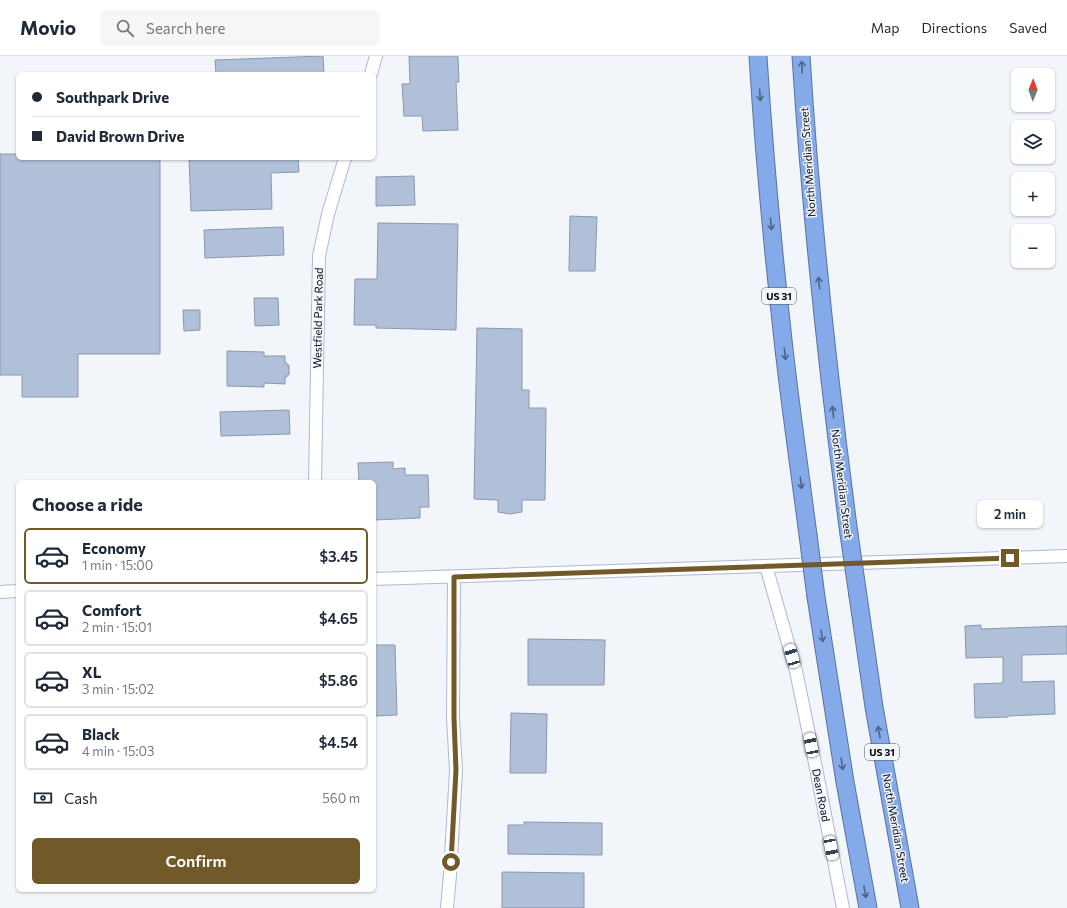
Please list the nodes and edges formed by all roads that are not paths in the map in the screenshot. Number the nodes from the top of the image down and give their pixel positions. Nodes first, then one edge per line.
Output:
1 (376, 56) edge
2 (758, 56) edge
3 (801, 56) edge
4 (371, 72) edge
5 (344, 160) edge
6 (315, 480) edge
7 (1067, 556) edge
8 (766, 566) junction
9 (454, 577) junction
10 (376, 579) edge
11 (16, 591) edge
12 (0, 592) edge
13 (447, 908) edge
14 (842, 908) edge
15 (868, 908) edge
16 (910, 908) edge

1 - 4 street
2 -> 15 highway, US 31, bridge
16 -> 3 highway, North Meridian Street / US 31, bridge
5 - 6 street, Westfield Park Road
7 - 8 street
8 - 9 street
8 - 14 street, Dean Road
9 - 10 street
9 - 13 street
11 - 12 street

